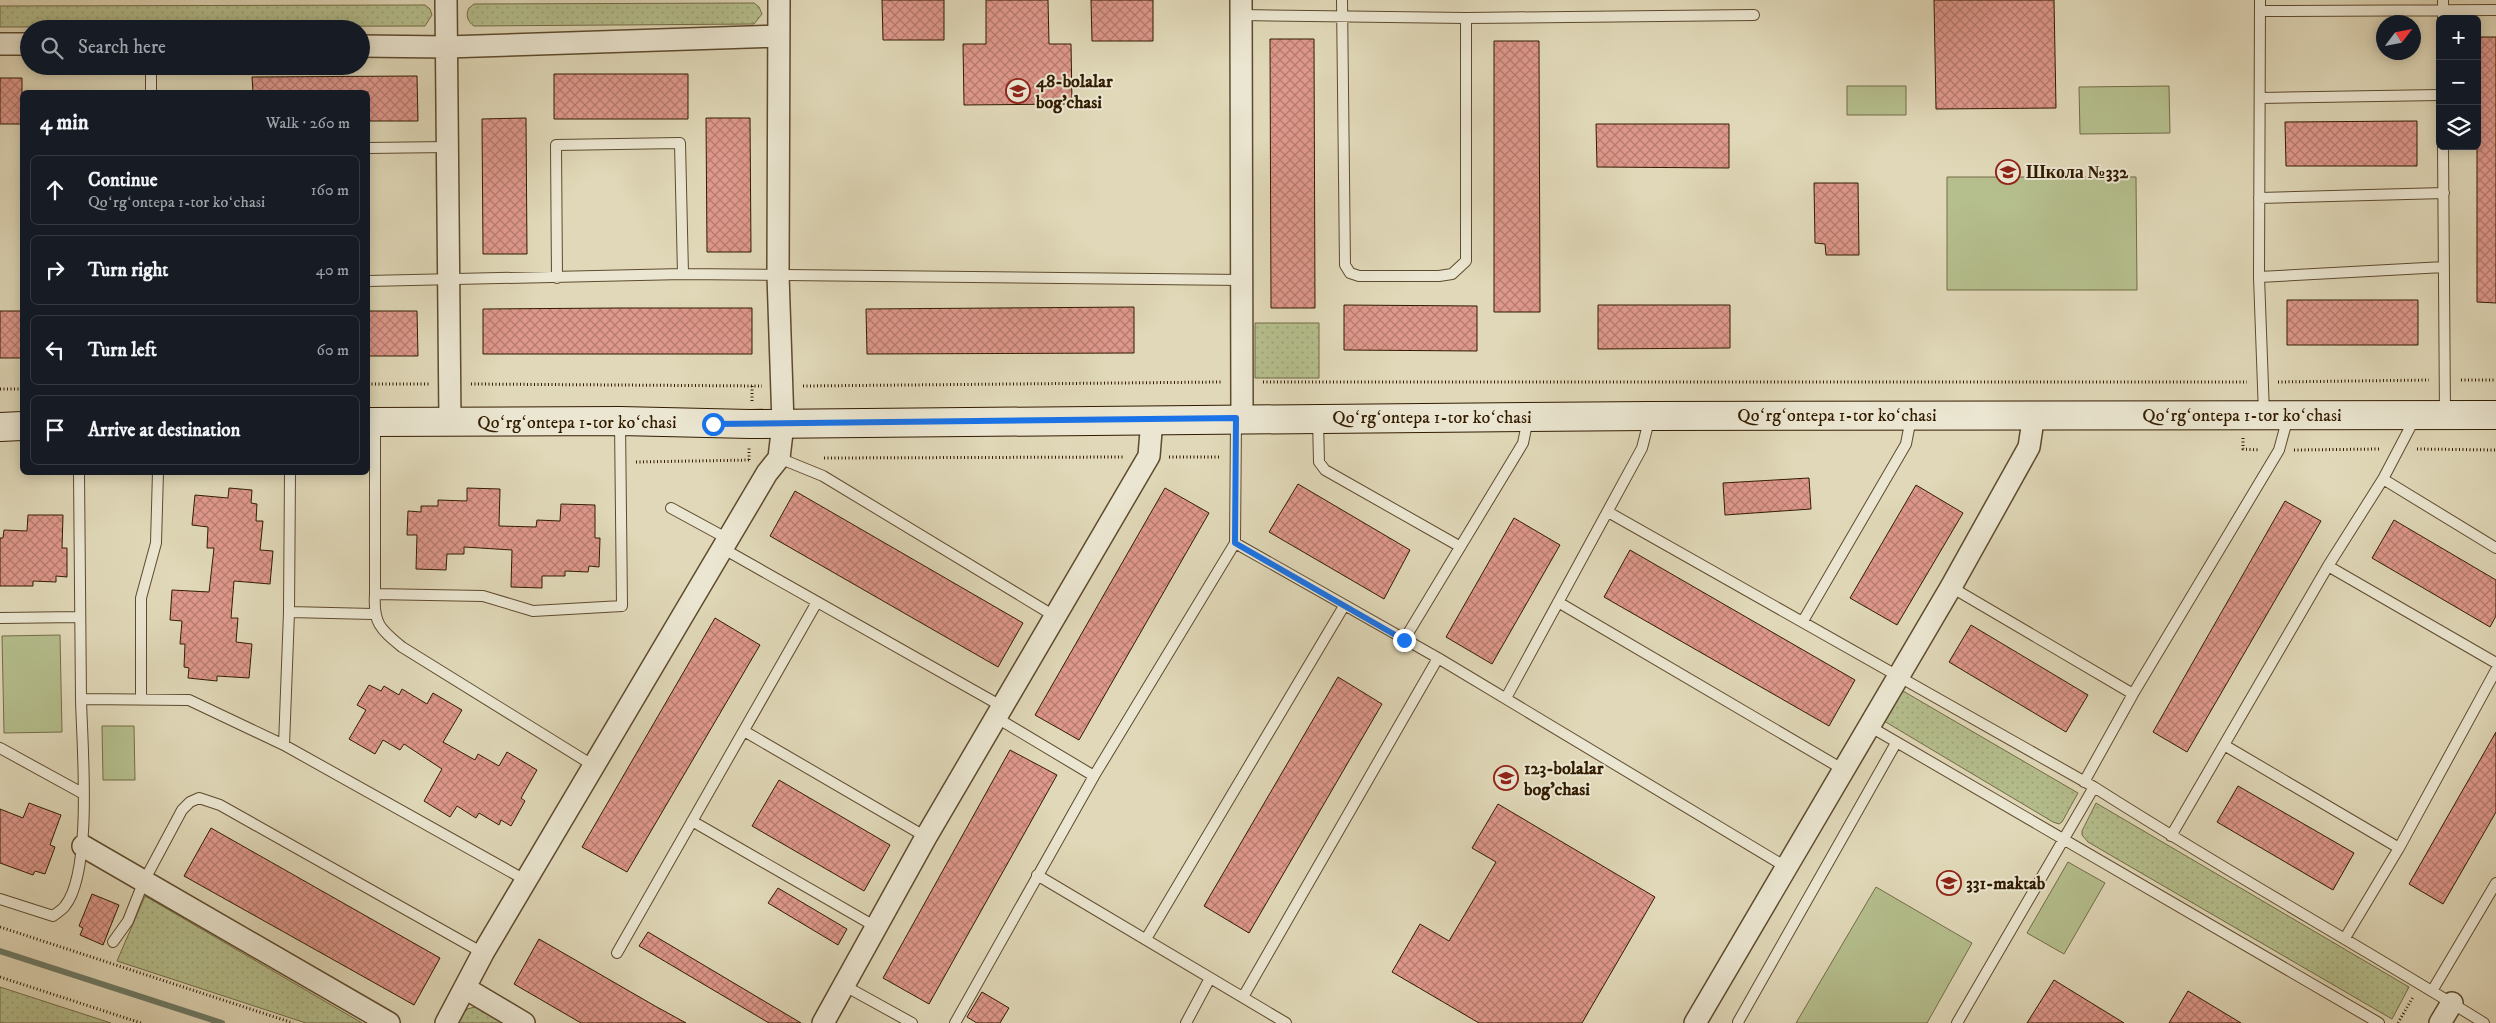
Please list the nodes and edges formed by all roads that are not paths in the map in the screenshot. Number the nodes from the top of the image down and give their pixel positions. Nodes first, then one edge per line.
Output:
1 (446, 0) edge
2 (779, 0) edge
3 (1342, 0) edge
4 (2260, 0) edge
5 (1241, 8) edge
6 (2443, 10) edge
7 (2496, 10) edge
8 (2260, 11) junction
9 (1754, 15) dead end
10 (1342, 16) junction
11 (1466, 18) junction
12 (778, 36) junction
13 (0, 44) edge
14 (20, 44) edge
15 (370, 46) edge
16 (447, 47) junction
17 (151, 75) edge
18 (151, 90) edge
19 (2436, 95) edge
20 (2260, 98) junction
21 (448, 147) junction
22 (370, 148) edge
23 (2443, 150) edge
24 (2444, 193) junction
25 (2259, 198) junction
26 (2444, 268) junction
27 (683, 274) junction
28 (778, 275) junction
29 (2259, 277) junction
30 (557, 278) junction
31 (1242, 280) junction
32 (370, 281) edge
33 (450, 281) junction
34 (2034, 414) junction
35 (1911, 415) junction
36 (2416, 415) junction
37 (2446, 415) junction
38 (2496, 415) edge
39 (1650, 416) junction
40 (2276, 416) junction
41 (1528, 417) junction
42 (1239, 418) junction
43 (1318, 418) junction
44 (1152, 419) junction
45 (620, 421) junction
46 (371, 422) edge
47 (450, 422) junction
48 (783, 424) junction
49 (20, 426) edge
50 (0, 427) edge
51 (779, 458) junction
52 (79, 475) edge
53 (158, 475) edge
54 (290, 475) edge
55 (2383, 479) junction
56 (671, 508) dead end
57 (1608, 512) junction
58 (1235, 543) junction
59 (725, 544) junction
60 (1460, 546) junction
61 (2496, 548) edge
62 (2328, 566) junction
63 (1951, 587) junction
64 (375, 594) junction
65 (817, 602) junction
66 (1558, 602) junction
67 (1344, 606) junction
68 (289, 612) junction
69 (373, 614) junction
70 (80, 616) junction
71 (1056, 617) junction
72 (0, 618) edge
73 (1804, 622) junction
74 (1404, 640) junction
75 (1438, 658) junction
76 (2496, 663) edge
77 (2496, 670) edge
78 (1899, 676) junction
79 (2133, 694) junction
80 (1506, 698) junction
81 (81, 699) junction
82 (141, 699) junction
83 (1000, 712) junction
84 (1869, 726) junction
85 (744, 731) junction
86 (1896, 743) junction
87 (284, 745) junction
88 (2224, 745) junction
89 (0, 748) edge
90 (594, 766) junction
91 (1844, 770) junction
92 (1094, 776) junction
93 (2089, 784) junction
94 (82, 793) junction
95 (692, 821) junction
96 (2171, 836) junction
97 (926, 837) junction
98 (2064, 838) junction
99 (83, 846) junction
100 (2399, 848) junction
101 (1786, 867) junction
102 (1037, 875) junction
103 (527, 881) junction
104 (143, 883) junction
105 (2496, 883) edge
106 (0, 899) edge
107 (876, 927) junction
108 (2345, 938) junction
109 (1146, 939) junction
110 (112, 942) dead end
111 (483, 953) junction
112 (617, 953) dead end
113 (1210, 978) junction
114 (844, 986) junction
115 (465, 988) junction
116 (2432, 991) junction
117 (1243, 997) junction
118 (2452, 1003) junction
119 (1738, 1022) dead end
120 (389, 1023) edge
121 (446, 1023) edge
122 (524, 1023) edge
123 (823, 1023) edge
124 (912, 1023) edge
125 (955, 1023) edge
126 (1186, 1023) edge
127 (1286, 1023) edge
128 (1695, 1023) edge
129 (1957, 1023) edge
130 (2379, 1023) edge
131 (2440, 1023) edge
132 (2484, 1023) edge

1 - 16 street
2 - 12 street
3 - 10 lane
4 - 8 lane
5 - 10 lane
5 - 31 street
6 - 7 lane
6 - 8 lane
8 - 20 lane
9 - 11 lane
10 - 11 lane
10 - 11 lane
12 - 16 street
12 - 28 street
13 - 14 street
15 - 16 street
16 - 21 street
17 - 18 lane
19 - 20 lane
20 - 25 lane
21 - 22 lane
21 - 33 street
23 - 24 lane
24 - 25 lane
24 - 26 lane
25 - 29 lane
26 - 29 lane
26 - 37 lane
27 - 28 lane
27 - 30 lane
27 - 30 lane
28 - 31 lane
28 - 48 street
29 - 40 lane
30 - 33 lane
31 - 42 street
32 - 33 lane
33 - 47 street
34 - 35 street, Qoʻrgʻontepa 1-tor koʻchasi
34 - 40 street, Qoʻrgʻontepa 1-tor koʻchasi
34 - 63 street
35 - 39 street, Qoʻrgʻontepa 1-tor koʻchasi
35 - 73 lane
36 - 37 street, Qoʻrgʻontepa 1-tor koʻchasi
36 - 40 street, Qoʻrgʻontepa 1-tor koʻchasi
36 - 55 lane
37 - 38 street, Qoʻrgʻontepa 1-tor koʻchasi
39 - 41 street, Qoʻrgʻontepa 1-tor koʻchasi
39 - 57 lane
40 - 79 lane
41 - 43 street, Qoʻrgʻontepa 1-tor koʻchasi
41 - 60 lane
42 - 43 street, Qoʻrgʻontepa 1-tor koʻchasi
42 - 44 street, Qoʻrgʻontepa 1-tor koʻchasi
42 - 58 lane
43 - 60 lane
44 - 48 street, Qoʻrgʻontepa 1-tor koʻchasi
44 - 71 street
45 - 47 street, Qoʻrgʻontepa 1-tor koʻchasi
45 - 48 street, Qoʻrgʻontepa 1-tor koʻchasi
45 - 64 lane
46 - 47 street, Qoʻrgʻontepa 1-tor koʻchasi
46 - 64 lane
48 - 51 street
49 - 50 street
51 - 59 street
51 - 71 lane
52 - 70 lane
53 - 82 lane
54 - 68 lane
55 - 61 lane
55 - 62 lane
56 - 59 lane
57 - 66 lane
57 - 73 lane
58 - 67 lane
58 - 92 lane
59 - 65 lane
59 - 90 street
60 - 74 lane
62 - 76 lane
62 - 88 lane
63 - 78 street
63 - 79 lane
64 - 69 lane
65 - 83 lane
65 - 85 lane
66 - 80 lane
66 - 91 lane
67 - 74 lane
67 - 109 lane
68 - 69 lane
68 - 87 lane
69 - 90 lane
70 - 72 lane
70 - 81 lane
71 - 83 street
73 - 78 lane
74 - 75 lane
75 - 80 lane
75 - 117 lane
77 - 100 lane
78 - 84 street
78 - 93 lane
79 - 93 lane
80 - 101 lane
81 - 82 lane
81 - 94 lane
82 - 87 lane
83 - 92 lane
83 - 97 street
84 - 86 lane
84 - 91 street
85 - 95 lane
85 - 97 lane
86 - 98 lane
86 - 119 lane
87 - 103 lane
88 - 96 lane
88 - 100 lane
89 - 94 lane
90 - 103 street
91 - 101 street
92 - 102 lane
93 - 96 lane
93 - 98 lane
94 - 99 lane
95 - 107 lane
95 - 112 lane
96 - 108 lane
97 - 107 street
98 - 129 lane
98 - 130 lane
99 - 104 street
99 - 106 lane
100 - 108 lane
101 - 128 street
102 - 109 lane
102 - 125 lane
103 - 111 street
104 - 110 lane
104 - 111 lane
104 - 120 street
105 - 116 lane
107 - 114 street
108 - 116 lane
109 - 113 lane
111 - 115 street
113 - 117 lane
113 - 126 lane
114 - 123 street
114 - 124 lane
115 - 121 street
115 - 122 street
116 - 118 lane
117 - 127 lane
118 - 131 street
118 - 132 lane

